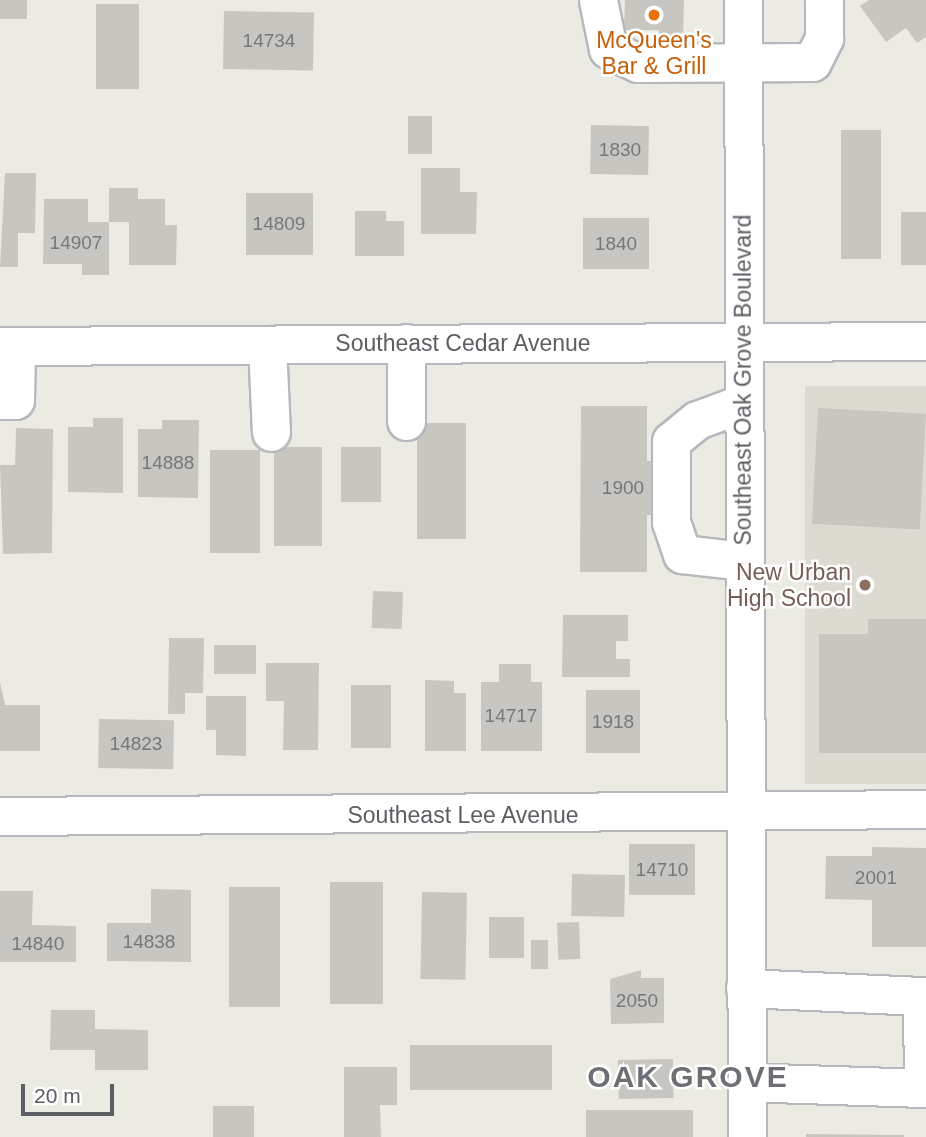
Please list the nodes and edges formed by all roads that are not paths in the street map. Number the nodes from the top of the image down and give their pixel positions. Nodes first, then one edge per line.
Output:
1 (598, 0) edge
2 (743, 0) edge
3 (824, 0) edge
4 (743, 61) junction
5 (743, 341) junction
6 (926, 341) edge
7 (406, 344) junction
8 (267, 345) junction
9 (8, 346) edge
10 (0, 400) edge
11 (743, 403) junction
12 (406, 421) dead end
13 (271, 432) dead end
14 (743, 561) junction
15 (926, 809) edge
16 (744, 813) junction
17 (0, 816) edge
18 (745, 988) junction
19 (746, 1082) junction
20 (747, 1137) edge

1 - 4 street
2 - 4 street, Southeast Oak Grove Boulevard
3 - 4 street
4 - 5 street, Southeast Oak Grove Boulevard
5 - 6 street, Southeast Cedar Avenue
5 - 7 street, Southeast Cedar Avenue
5 - 11 street, Southeast Oak Grove Boulevard
7 - 8 street, Southeast Cedar Avenue
7 - 12 street
8 - 9 street, Southeast Cedar Avenue
8 - 13 street
9 - 10 street
11 - 14 street, Southeast Oak Grove Boulevard
11 - 14 street
14 - 16 street, Southeast Oak Grove Boulevard
15 - 16 street, Southeast Lee Avenue
16 - 17 street, Southeast Lee Avenue
16 - 18 street, Southeast Oak Grove Boulevard
18 - 19 street, Southeast Oak Grove Boulevard
18 - 19 street
19 - 20 street, Southeast Oak Grove Boulevard

